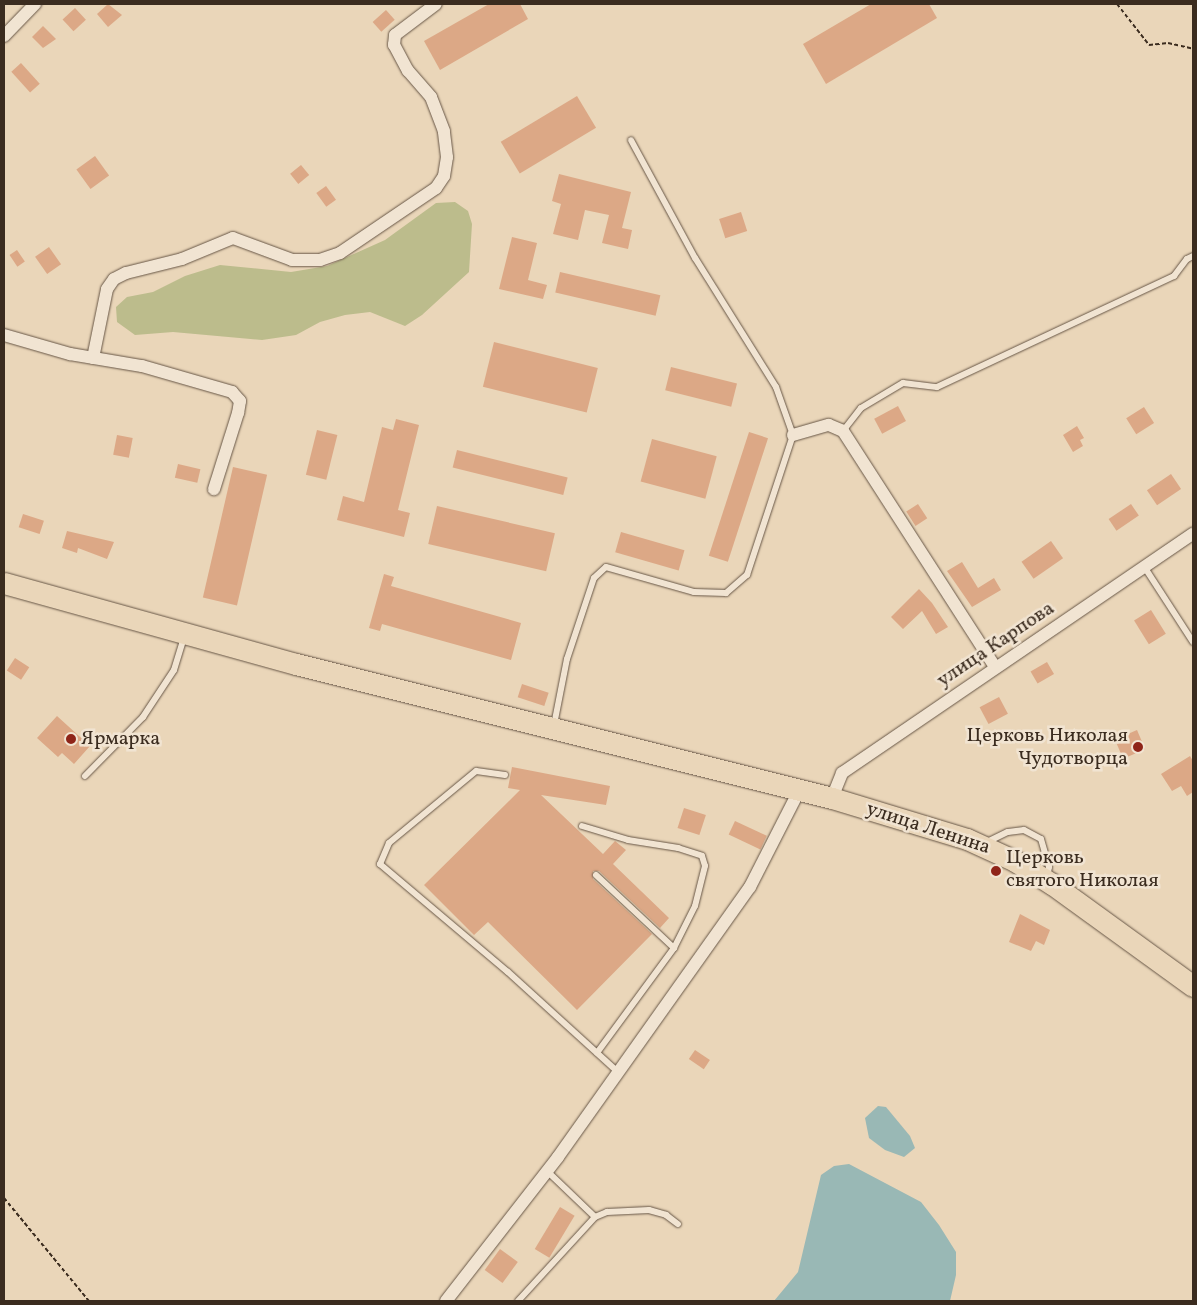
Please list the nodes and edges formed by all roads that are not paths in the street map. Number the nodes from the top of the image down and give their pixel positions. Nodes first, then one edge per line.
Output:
1 (35, 4) edge
2 (436, 4) edge
3 (4, 36) edge
4 (631, 140) dead end
5 (1193, 256) edge
6 (4, 335) edge
7 (93, 358) junction
8 (843, 431) junction
9 (793, 435) junction
10 (214, 489) dead end
11 (1193, 534) edge
12 (1145, 568) junction
13 (4, 583) edge
14 (185, 634) junction
15 (1193, 642) edge
16 (995, 667) junction
17 (553, 726) junction
18 (505, 775) dead end
19 (85, 776) dead end
20 (799, 790) junction
21 (832, 798) junction
22 (582, 826) dead end
23 (981, 845) junction
24 (596, 875) dead end
25 (1046, 880) junction
26 (674, 948) junction
27 (1193, 986) edge
28 (597, 1053) junction
29 (618, 1072) junction
30 (547, 1171) junction
31 (595, 1218) junction
32 (678, 1224) dead end
33 (446, 1301) edge
34 (518, 1301) edge

1 - 3 street
2 - 7 street
4 - 9 lane
5 - 8 lane
6 - 7 street
7 - 10 street
8 - 9 street
8 - 16 street
9 - 17 lane
11 - 12 street, улица Карпова
12 - 15 lane
12 - 16 street, улица Карпова
13 - 14 main road, улица Ленина
14 - 17 main road, улица Ленина
14 - 19 lane
16 - 21 street, улица Карпова
17 - 20 main road, улица Ленина
18 - 28 lane
20 - 21 main road, улица Ленина
20 - 29 street
21 - 23 main road, улица Ленина
22 - 26 lane
23 - 25 main road, улица Ленина
23 - 25 lane
24 - 26 lane
25 - 27 main road, улица Ленина
26 - 28 lane
28 - 29 lane
29 - 30 street
30 - 31 lane
30 - 33 street
31 - 32 lane
31 - 34 lane

